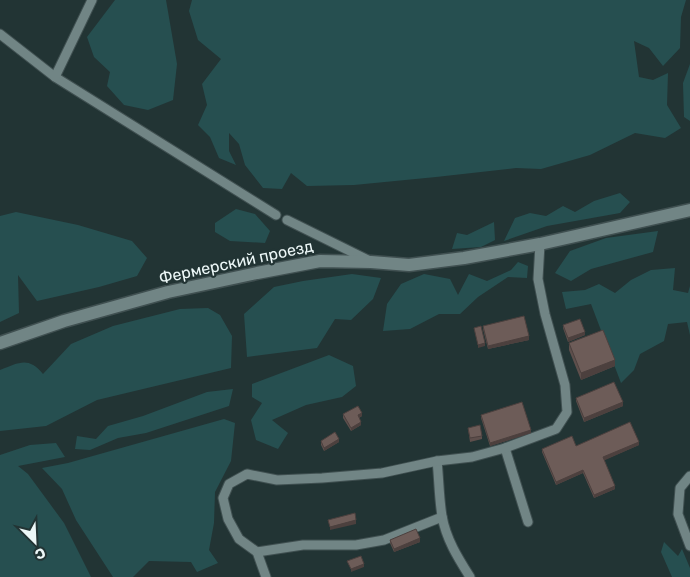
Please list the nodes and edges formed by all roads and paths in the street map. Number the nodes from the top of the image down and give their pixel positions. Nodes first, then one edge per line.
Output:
1 (92, 0) edge
2 (0, 34) edge
3 (55, 77) junction
4 (690, 210) edge
5 (276, 215) dead end
6 (286, 220) dead end
7 (540, 244) junction
8 (371, 262) junction
9 (0, 343) edge
10 (505, 448) junction
11 (436, 461) junction
12 (690, 476) edge
13 (442, 517) junction
14 (528, 522) dead end
15 (690, 546) edge
16 (257, 552) junction
17 (266, 577) edge
18 (470, 577) edge

1 - 3 lane
2 - 3 lane
3 - 5 lane
4 - 7 street, Фермерский проезд
6 - 8 lane
7 - 8 street, Фермерский проезд
7 - 10 lane
8 - 9 street, Фермерский проезд
10 - 11 lane
10 - 14 lane
11 - 13 lane
11 - 16 lane
12 - 15 lane
13 - 16 lane
13 - 18 lane
16 - 17 lane

